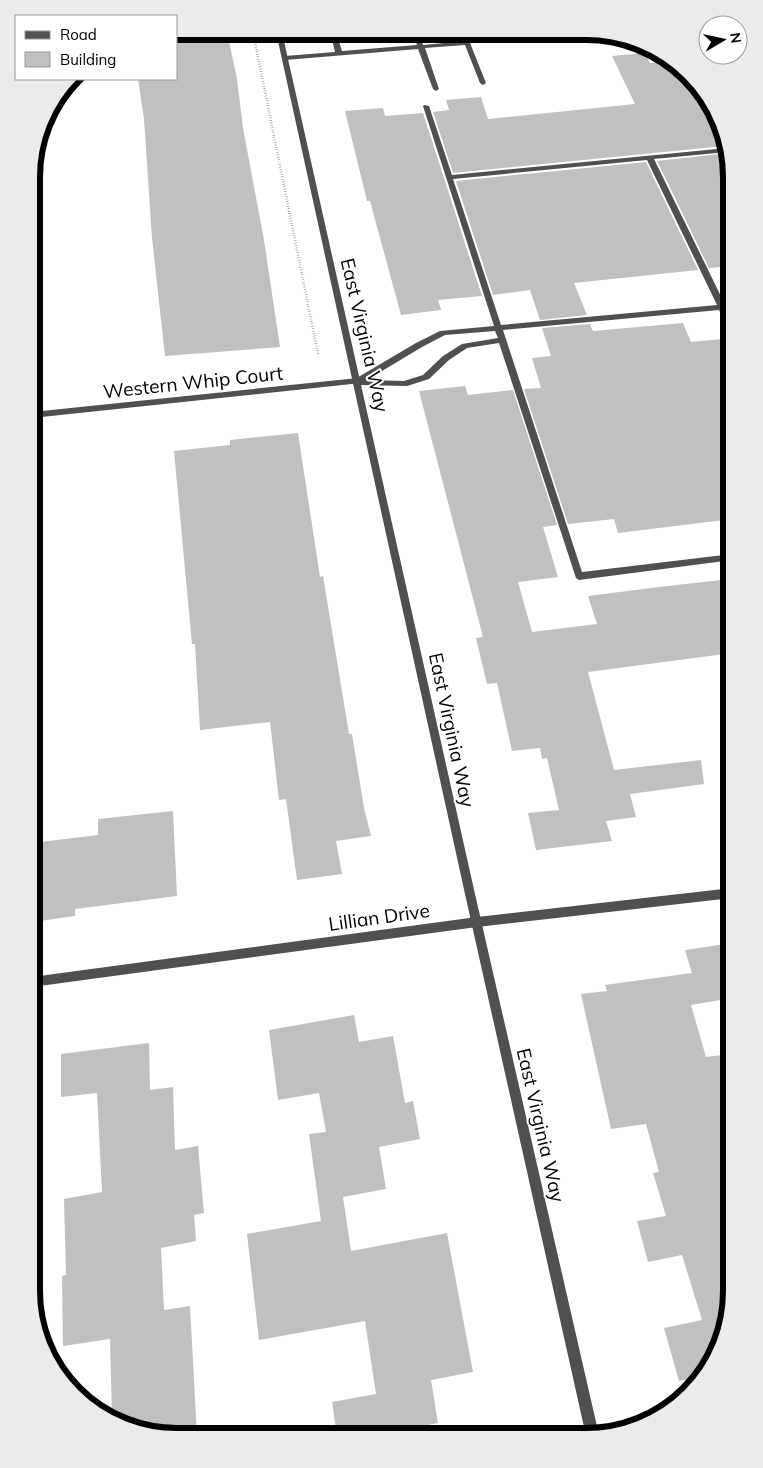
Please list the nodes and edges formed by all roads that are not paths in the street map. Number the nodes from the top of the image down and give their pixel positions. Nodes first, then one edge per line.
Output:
1 (281, 40) edge
2 (335, 40) edge
3 (419, 40) edge
4 (470, 40) edge
5 (467, 43) junction
6 (421, 46) junction
7 (339, 53) junction
8 (285, 58) junction
9 (482, 83) dead end
10 (436, 89) dead end
11 (426, 106) dead end
12 (720, 151) edge
13 (649, 157) junction
14 (449, 177) junction
15 (721, 307) junction
16 (723, 311) edge
17 (498, 328) junction
18 (502, 340) junction
19 (358, 382) junction
20 (40, 414) edge
21 (723, 558) edge
22 (723, 894) edge
23 (477, 922) junction
24 (40, 981) edge
25 (591, 1428) edge

1 - 8 street, East Virginia Way
2 - 7 street
3 - 6 street
4 - 5 street
5 - 6 street
5 - 9 street
6 - 7 street
6 - 10 street
7 - 8 street
8 - 19 street, East Virginia Way
11 - 14 street
12 - 13 street
13 - 14 street
13 - 15 street
14 - 17 street
15 - 16 street
15 - 17 street
17 - 18 street
17 - 19 street
18 - 19 street, Western Whip Court
18 - 21 street
19 - 20 street, Western Whip Court
19 - 23 street, East Virginia Way
22 - 23 street, Lillian Drive
23 - 24 street, Lillian Drive
23 - 25 street, East Virginia Way

